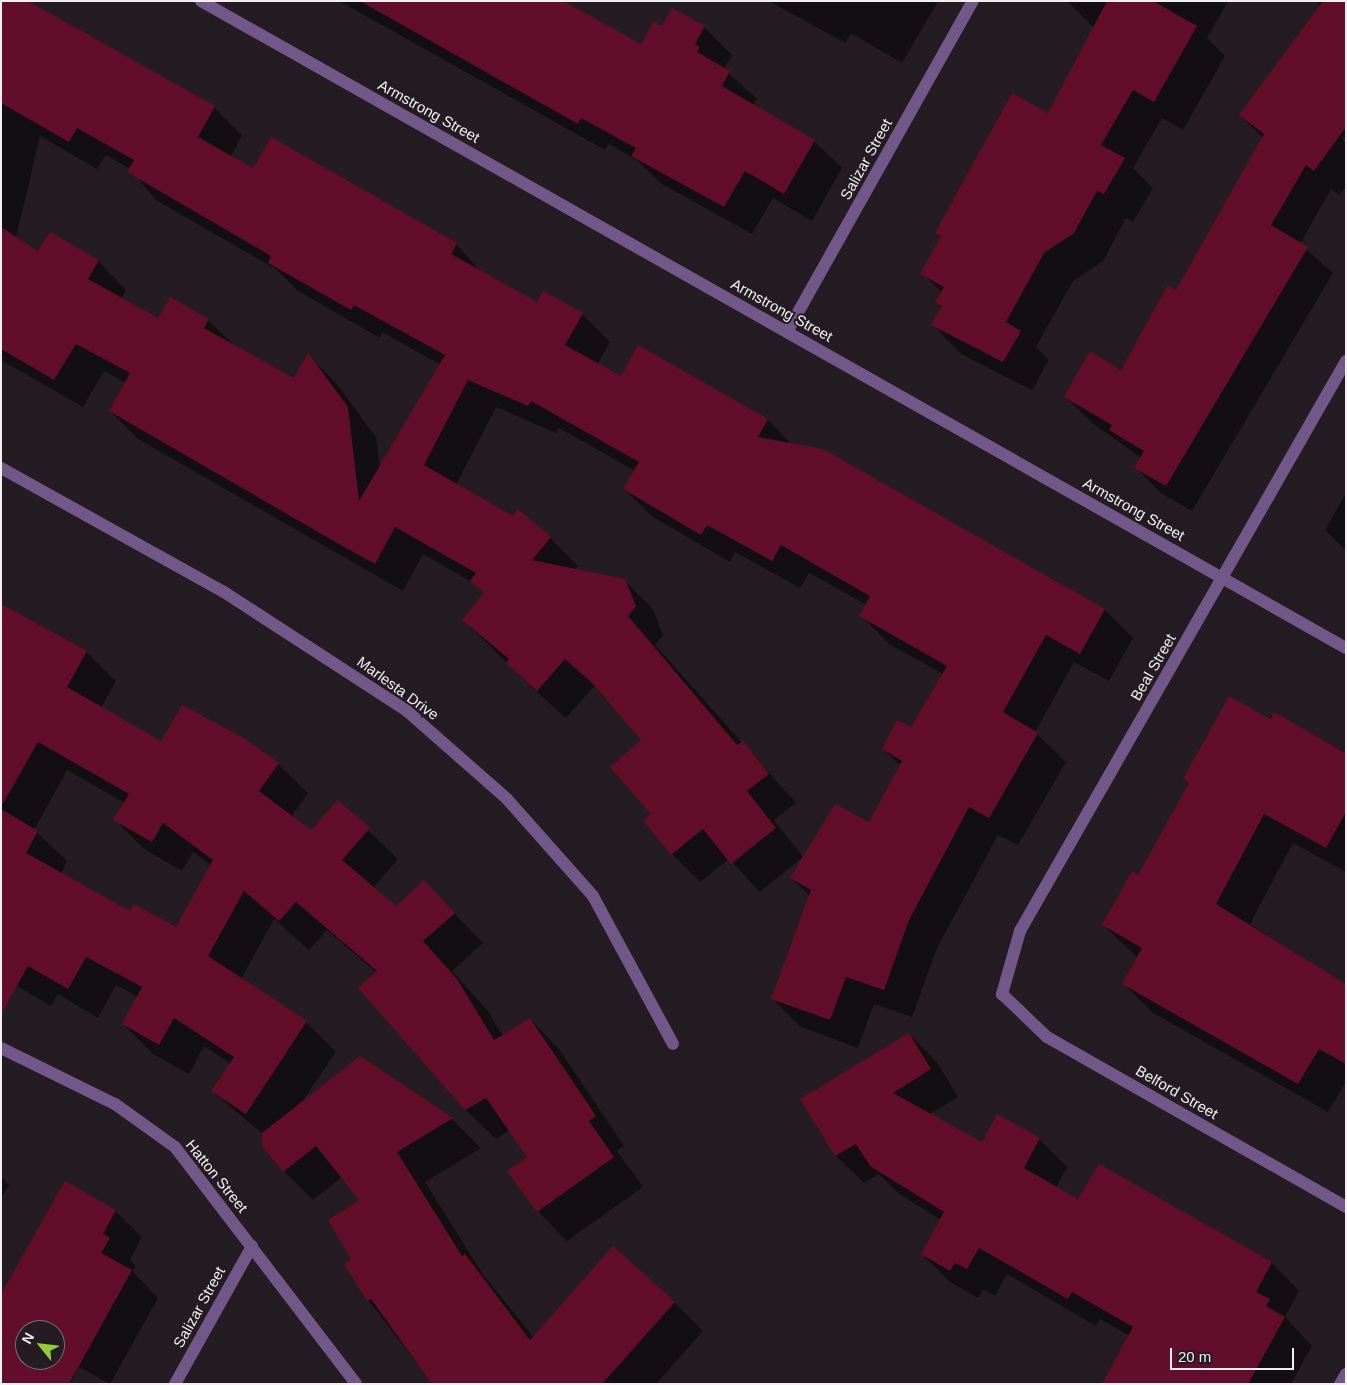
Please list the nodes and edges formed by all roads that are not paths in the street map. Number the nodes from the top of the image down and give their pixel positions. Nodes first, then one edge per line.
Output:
1 (201, 1) edge
2 (973, 1) edge
3 (787, 332) junction
4 (1346, 361) edge
5 (1, 468) edge
6 (1223, 578) junction
7 (1346, 648) edge
8 (1002, 994) joint
9 (674, 1044) dead end
10 (1, 1048) edge
11 (1346, 1207) edge
12 (252, 1246) junction
13 (1346, 1374) edge
14 (175, 1384) edge
15 (356, 1384) edge
16 (1340, 1384) edge

1 - 3 street, Armstrong Street
2 - 3 street, Salizar Street
3 - 6 street, Armstrong Street
4 - 6 street, Beal Street
5 - 9 street, Marlesta Drive
6 - 7 street, Armstrong Street
6 - 8 street, Beal Street
8 - 11 street, Belford Street
10 - 12 street, Hatton Street
12 - 14 street, Salizar Street
12 - 15 street, Hatton Street
13 - 16 street

